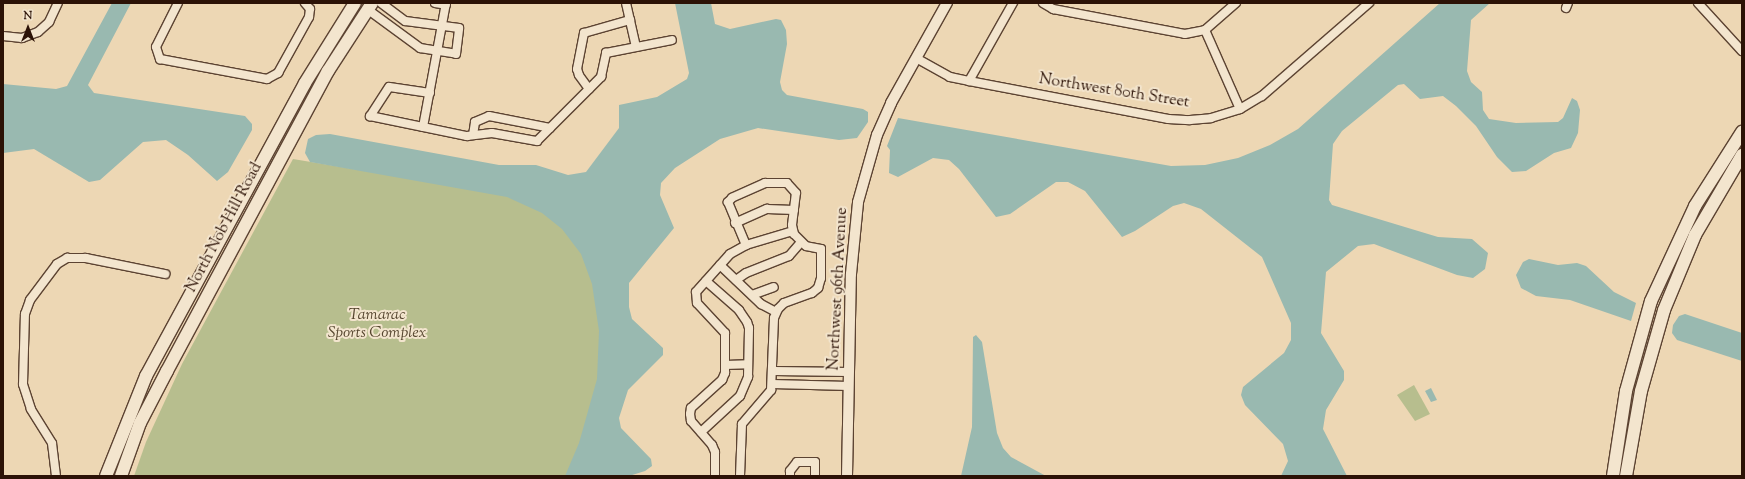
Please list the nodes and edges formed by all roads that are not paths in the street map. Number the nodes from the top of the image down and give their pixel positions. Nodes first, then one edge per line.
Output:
1 (58, 3) edge
2 (178, 3) edge
3 (305, 3) edge
4 (355, 3) edge
5 (381, 3) edge
6 (435, 3) edge
7 (626, 3) edge
8 (947, 3) edge
9 (1013, 3) edge
10 (1043, 3) edge
11 (1236, 3) edge
12 (1369, 3) edge
13 (1698, 3) edge
14 (446, 4) edge
15 (370, 6) edge
16 (630, 20) junction
17 (442, 26) junction
18 (1205, 30) junction
19 (3, 36) edge
20 (672, 40) dead end
21 (1740, 46) edge
22 (636, 47) junction
23 (437, 52) junction
24 (916, 58) junction
25 (969, 81) junction
26 (589, 89) junction
27 (430, 93) junction
28 (1240, 109) junction
29 (423, 127) junction
30 (550, 128) junction
31 (1742, 132) edge
32 (473, 135) junction
33 (1742, 154) edge
34 (794, 210) junction
35 (735, 223) junction
36 (793, 231) junction
37 (801, 242) junction
38 (746, 245) junction
39 (720, 265) junction
40 (165, 274) dead end
41 (736, 280) junction
42 (706, 281) junction
43 (774, 287) dead end
44 (752, 296) junction
45 (776, 312) junction
46 (748, 364) junction
47 (725, 365) junction
48 (774, 371) junction
49 (801, 371) junction
50 (849, 372) junction
51 (772, 384) junction
52 (800, 385) junction
53 (849, 386) junction
54 (701, 432) junction
55 (56, 476) edge
56 (106, 476) edge
57 (121, 476) edge
58 (715, 476) edge
59 (740, 476) edge
60 (790, 476) edge
61 (815, 476) edge
62 (847, 476) edge
63 (1613, 476) edge
64 (1626, 476) edge

1 - 19 street
2 - 3 street
4 - 15 street
4 - 56 main road, North Nob Hill Road
5 - 17 street
6 - 14 street
7 - 16 street
8 - 24 street, Northwest 96th Avenue
9 - 25 street
10 - 18 street
11 - 18 street
12 - 28 street, Northwest 80th Street
13 - 21 street
14 - 17 street
15 - 23 street
15 - 57 main road, North Nob Hill Road
16 - 22 street
16 - 26 street
17 - 23 street
17 - 23 street
18 - 28 street
20 - 22 street
22 - 26 street
23 - 27 street
24 - 25 street, Northwest 80th Street
24 - 50 street, Northwest 96th Avenue
25 - 28 street, Northwest 80th Street
26 - 30 street
27 - 29 street
27 - 29 street
29 - 32 street
30 - 32 street
30 - 32 street
31 - 63 main road
33 - 64 main road
34 - 35 street
34 - 35 street
34 - 36 street
35 - 38 street
36 - 37 street
36 - 38 street
37 - 41 street
37 - 45 street
38 - 39 street
39 - 41 street
39 - 42 street
40 - 55 street
41 - 44 street
42 - 46 street
42 - 47 street
43 - 44 street
44 - 45 street
45 - 48 street
46 - 47 street
46 - 54 street
47 - 54 street
48 - 49 street
48 - 51 street
49 - 50 street
49 - 52 street
50 - 53 street, Northwest 96th Avenue
51 - 52 street
51 - 59 street
52 - 53 street
53 - 62 street, Northwest 96th Avenue
54 - 58 street
60 - 61 street

